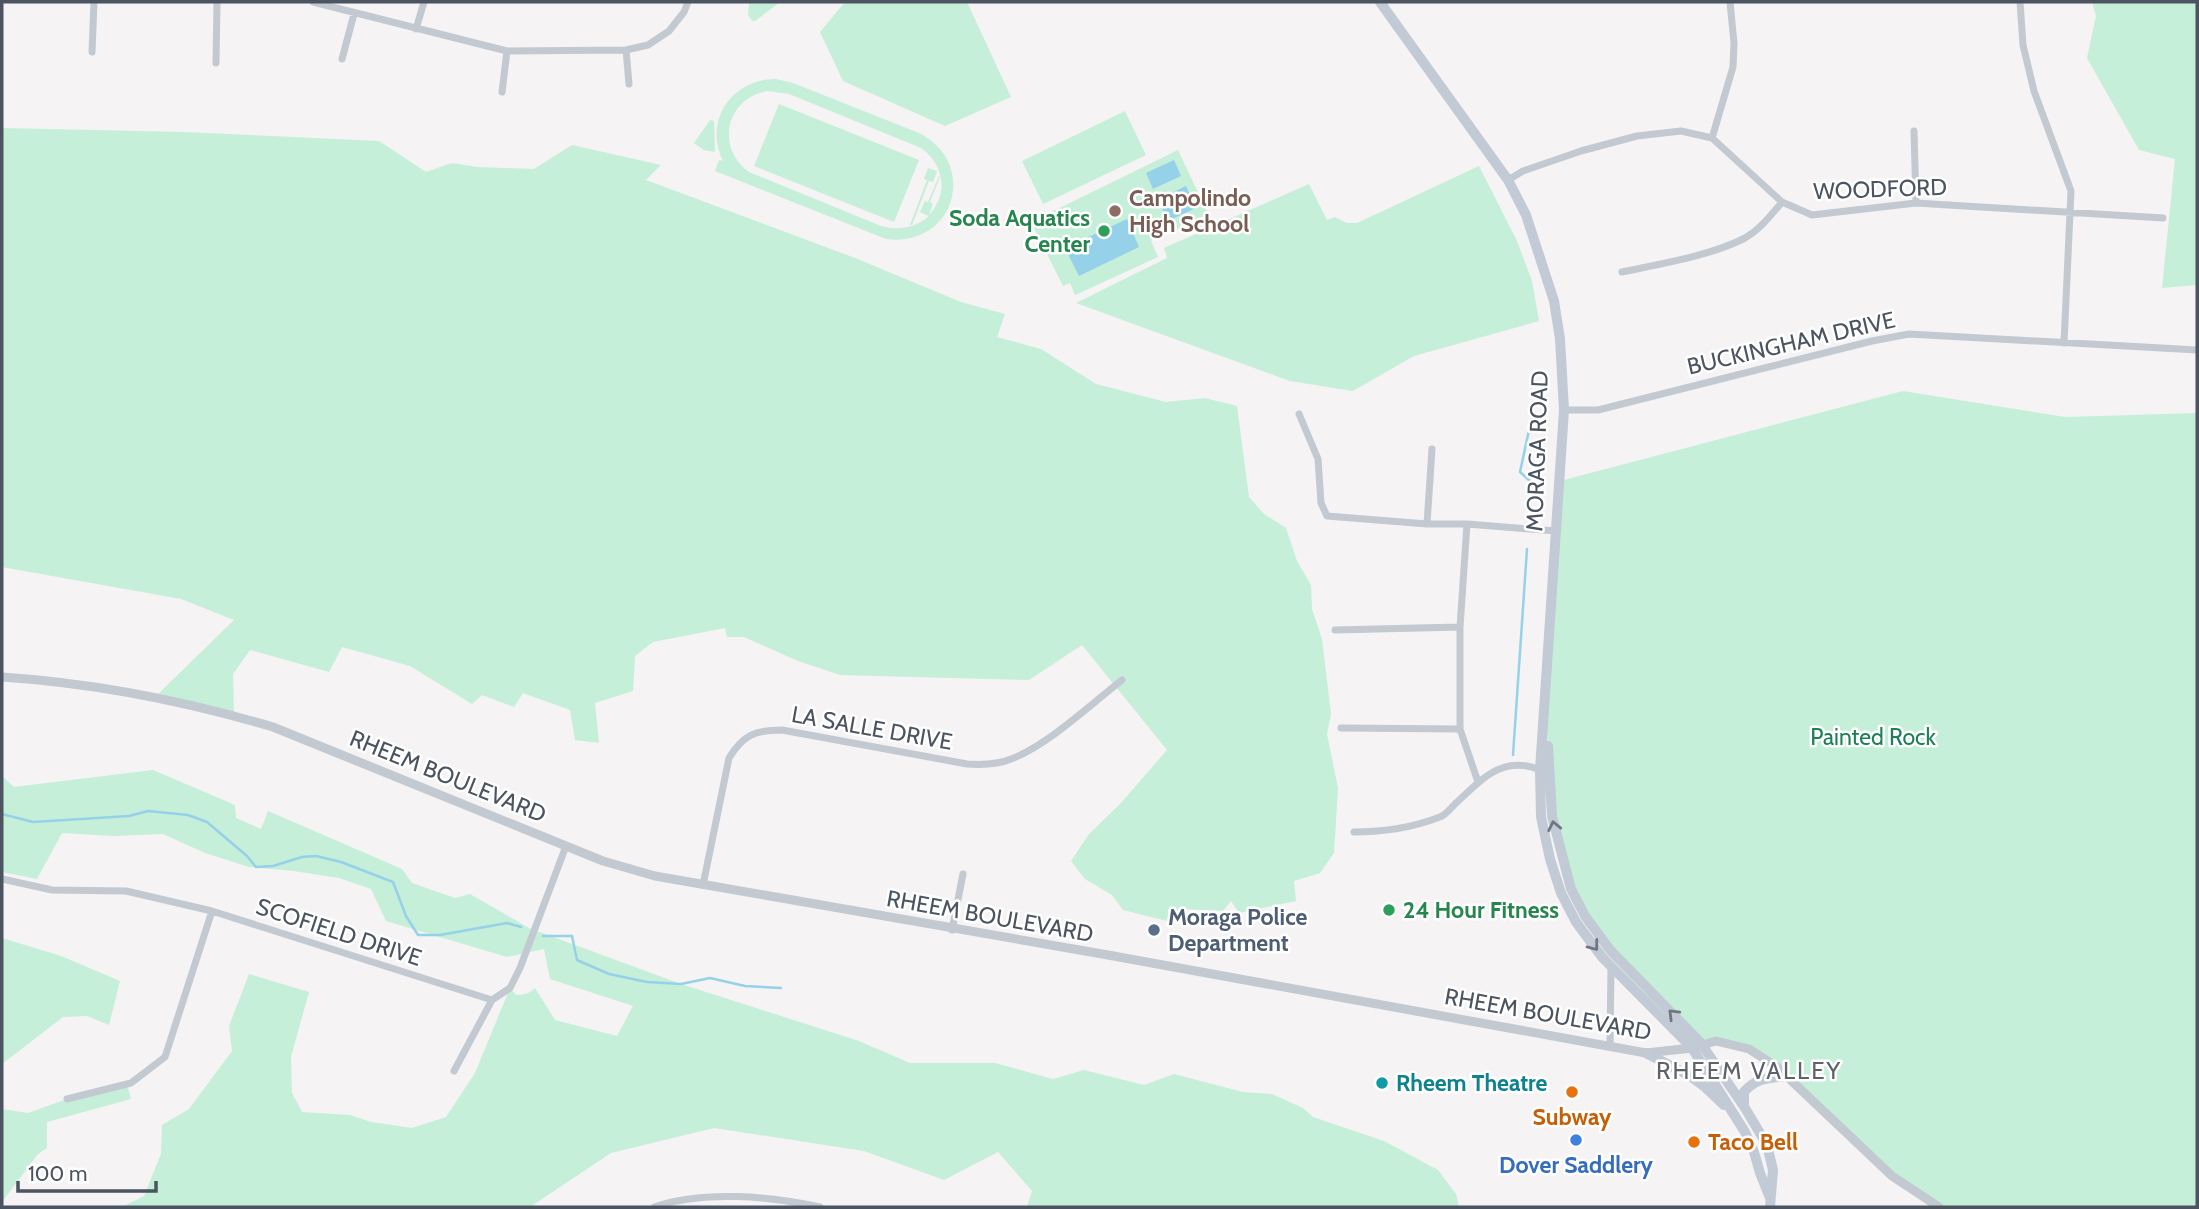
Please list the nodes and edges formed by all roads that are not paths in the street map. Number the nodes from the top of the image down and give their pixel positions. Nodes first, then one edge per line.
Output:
1 (94, 2) edge
2 (217, 2) edge
3 (313, 2) edge
4 (424, 2) edge
5 (688, 2) edge
6 (1380, 2) edge
7 (1730, 2) edge
8 (2021, 2) edge
9 (354, 14) junction
10 (416, 29) junction
11 (626, 50) junction
12 (507, 51) junction
13 (92, 52) dead end
14 (342, 59) dead end
15 (216, 63) dead end
16 (629, 84) dead end
17 (502, 92) dead end
18 (1914, 131) dead end
19 (1712, 138) junction
20 (1508, 180) junction
21 (1782, 202) junction
22 (1916, 203) junction
23 (2070, 211) junction
24 (2163, 218) dead end
25 (1622, 272) dead end
26 (2064, 343) junction
27 (2197, 351) edge
28 (1564, 410) junction
29 (1298, 414) dead end
30 (1432, 449) dead end
31 (1427, 524) junction
32 (1467, 524) junction
33 (1556, 531) junction
34 (1460, 627) junction
35 (1335, 630) dead end
36 (2, 677) edge
37 (1122, 680) dead end
38 (1545, 701) junction
39 (1341, 728) dead end
40 (1460, 729) junction
41 (1540, 770) junction
42 (1478, 782) junction
43 (1354, 832) dead end
44 (566, 846) junction
45 (963, 874) dead end
46 (2, 879) edge
47 (703, 885) junction
48 (212, 911) junction
49 (952, 930) junction
50 (1611, 966) junction
51 (492, 1000) junction
52 (1610, 1046) junction
53 (1697, 1046) junction
54 (1646, 1053) junction
55 (454, 1071) dead end
56 (1786, 1076) junction
57 (66, 1099) dead end
58 (1745, 1108) junction
59 (1732, 1112) junction
60 (1770, 1202) edge
61 (654, 1207) edge
62 (820, 1207) edge
63 (1940, 1207) edge

1 - 13 street
2 - 15 street
3 - 9 street
4 - 10 street
5 - 11 street
6 - 20 main road, MORAGA ROAD
7 - 19 street
8 - 23 street
9 - 10 street
9 - 14 street
10 - 12 street
11 - 12 street
11 - 16 street
12 - 17 street
18 - 22 street
19 - 20 street
19 - 21 street, WOODFORD
20 - 28 main road, MORAGA ROAD
21 - 22 street, WOODFORD
21 - 25 street
22 - 23 street, WOODFORD
23 - 24 street, WOODFORD
23 - 26 street
26 - 27 street, BUCKINGHAM DRIVE
26 - 28 street, BUCKINGHAM DRIVE
28 - 33 main road, MORAGA ROAD
29 - 31 street
30 - 31 street
31 - 32 street
32 - 33 street
32 - 34 street
33 - 38 main road, MORAGA ROAD
34 - 35 street
34 - 40 street
36 - 44 street, RHEEM BOULEVARD
37 - 47 street, LA SALLE DRIVE
38 - 41 main road, MORAGA ROAD
53 -> 38 main road, MORAGA ROAD
39 - 40 street
40 - 42 street
41 - 42 street
41 -> 50 main road, MORAGA ROAD
42 - 43 street
44 - 47 street, RHEEM BOULEVARD
44 - 51 street
45 - 49 street
46 - 48 street, SCOFIELD DRIVE
47 - 49 street, RHEEM BOULEVARD
48 - 51 street, SCOFIELD DRIVE
48 - 57 street
49 - 52 street, RHEEM BOULEVARD
50 - 52 street
50 - 53 main road, MORAGA ROAD
51 - 55 street
52 - 54 street, RHEEM BOULEVARD
53 - 54 street, RHEEM BOULEVARD
53 - 56 street, RHEEM BOULEVARD
53 - 58 main road, MORAGA ROAD
53 - 59 main road, MORAGA ROAD
54 - 59 main road
56 - 58 main road
56 - 63 street, RHEEM BOULEVARD
58 - 60 main road, MORAGA ROAD
59 - 60 main road, MORAGA ROAD
61 - 62 street

